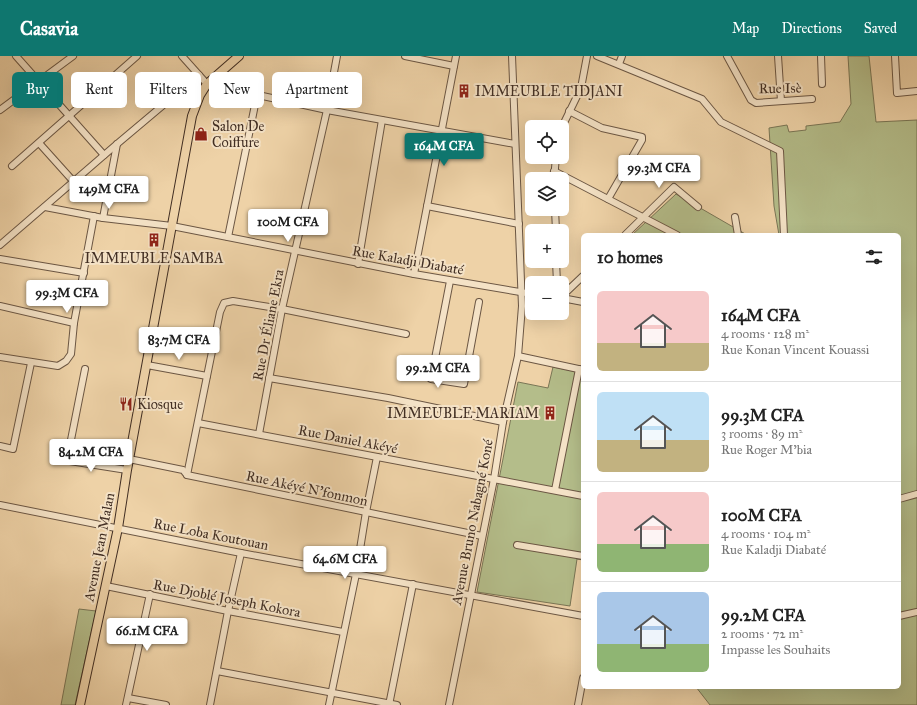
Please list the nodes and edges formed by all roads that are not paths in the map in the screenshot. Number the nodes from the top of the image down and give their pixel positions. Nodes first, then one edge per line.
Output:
1 (16, 56) edge
2 (73, 56) edge
3 (126, 56) edge
4 (137, 56) edge
5 (182, 56) edge
6 (239, 56) edge
7 (337, 56) edge
8 (405, 56) edge
9 (456, 56) edge
10 (512, 56) edge
11 (587, 56) edge
12 (597, 56) edge
13 (622, 56) edge
14 (727, 56) edge
15 (778, 56) edge
16 (821, 56) edge
17 (895, 56) edge
18 (131, 62) junction
19 (619, 64) junction
20 (454, 66) junction
21 (30, 72) edge
22 (52, 72) edge
23 (196, 72) edge
24 (201, 77) edge
25 (207, 84) junction
26 (822, 84) dead end
27 (917, 92) edge
28 (264, 96) edge
29 (812, 100) dead end
30 (12, 101) edge
31 (781, 101) junction
32 (61, 108) edge
33 (160, 108) edge
34 (254, 108) edge
35 (0, 110) edge
36 (327, 110) junction
37 (569, 111) junction
38 (69, 117) junction
39 (382, 120) junction
40 (565, 120) edge
41 (442, 131) junction
42 (39, 143) junction
43 (117, 144) junction
44 (515, 144) junction
45 (104, 156) junction
46 (555, 164) edge
47 (12, 166) dead end
48 (554, 171) joint
49 (74, 182) junction
50 (608, 199) junction
51 (427, 206) junction
52 (45, 207) junction
53 (698, 207) dead end
54 (94, 216) junction
55 (735, 216) dead end
56 (644, 217) junction
57 (103, 218) junction
58 (519, 224) junction
59 (172, 226) junction
60 (627, 233) edge
61 (673, 233) edge
62 (738, 233) edge
63 (784, 233) edge
64 (228, 237) junction
65 (0, 245) edge
66 (295, 251) junction
67 (0, 259) edge
68 (358, 264) junction
69 (84, 273) junction
70 (414, 274) junction
71 (581, 278) edge
72 (450, 281) junction
73 (569, 290) edge
74 (522, 292) junction
75 (525, 293) edge
76 (569, 299) edge
77 (479, 302) dead end
78 (581, 302) edge
79 (0, 306) edge
80 (282, 309) junction
81 (74, 323) junction
82 (406, 334) dead end
83 (518, 356) junction
84 (0, 357) edge
85 (31, 362) junction
86 (147, 365) junction
87 (85, 369) dead end
88 (581, 370) edge
89 (207, 376) junction
90 (269, 378) junction
91 (504, 422) junction
92 (198, 423) junction
93 (259, 434) junction
94 (0, 446) edge
95 (377, 457) junction
96 (57, 458) dead end
97 (129, 459) junction
98 (67, 460) junction
99 (127, 470) junction
100 (187, 475) junction
101 (494, 479) junction
102 (555, 490) junction
103 (917, 494) edge
104 (581, 496) edge
105 (901, 498) edge
106 (0, 505) edge
107 (366, 512) junction
108 (118, 528) junction
109 (482, 536) junction
110 (517, 545) dead end
111 (241, 553) junction
112 (581, 556) edge
113 (356, 574) junction
114 (413, 584) junction
115 (106, 586) junction
116 (150, 594) junction
117 (470, 596) junction
118 (228, 611) junction
119 (917, 612) edge
120 (581, 616) edge
121 (901, 616) edge
122 (343, 632) junction
123 (216, 671) junction
124 (581, 689) edge
125 (332, 692) junction
126 (128, 698) junction
127 (390, 704) edge
128 (80, 705) edge
129 (126, 705) edge
130 (166, 705) edge
131 (210, 705) edge
132 (329, 705) edge
133 (397, 705) edge
134 (449, 705) edge
135 (578, 705) edge

1 - 21 street
2 - 22 street
3 - 18 street
4 - 18 street
5 - 23 street
6 - 25 main road, Avenue Jean Malan
7 - 36 street, Rue Dr Éliane Ekra
8 - 20 street
9 - 20 street
10 - 44 street, Avenue Bruno Nabagné Koné
11 - 37 street
12 - 19 street
13 - 19 street
14 - 31 street, Rue Isè
15 - 31 street
16 - 26 street
17 - 27 street
18 - 38 street
19 - 63 street
20 - 41 street
24 - 25 street
25 - 59 main road, Avenue Jean Malan
28 - 36 street
29 - 31 street, Rue Isè
30 - 35 street
32 - 38 street
33 - 43 street
34 - 64 street
36 - 39 street
36 - 66 street, Rue Dr Éliane Ekra
37 - 40 street
37 - 50 street
38 - 42 street
38 - 45 street
39 - 41 street
39 - 68 street
41 - 44 street
41 - 51 street
42 - 47 street
42 - 49 street
43 - 45 street
43 - 57 street
44 - 58 street, Avenue Bruno Nabagné Koné
45 - 49 street
46 - 48 street
48 - 50 street
49 - 52 street
50 - 56 street
51 - 58 street
51 - 70 street
52 - 54 street, Rue Kaladji Diabaté
52 - 65 street
53 - 56 street
54 - 57 street, Rue Kaladji Diabaté
54 - 69 street
55 - 62 street
56 - 60 street
56 - 61 street
57 - 59 street, Rue Kaladji Diabaté
58 - 74 street, Avenue Bruno Nabagné Koné
59 - 64 street, Rue Kaladji Diabaté
59 - 86 main road, Avenue Jean Malan
64 - 66 street, Rue Kaladji Diabaté
66 - 68 street, Rue Kaladji Diabaté
66 - 80 street, Rue Dr Éliane Ekra
67 - 69 street
68 - 70 street, Rue Kaladji Diabaté
69 - 81 street
70 - 72 street, Rue Kaladji Diabaté
71 - 73 street
72 - 74 street, Rue Kaladji Diabaté
72 - 77 street
74 - 75 street, Rue Kaladji Diabaté
74 - 83 street, Avenue Bruno Nabagné Koné
76 - 78 street
79 - 81 street
80 - 82 street
80 - 89 street
80 - 90 street, Rue Dr Éliane Ekra
81 - 85 street
83 - 88 street
83 - 91 street, Avenue Bruno Nabagné Koné
84 - 85 street
85 - 94 street
86 - 89 street
86 - 97 main road, Avenue Jean Malan
87 - 98 street
88 - 102 street
89 - 92 street
90 - 91 street
90 - 93 street, Rue Dr Éliane Ekra
91 - 101 street, Avenue Bruno Nabagné Koné
92 - 93 street, Rue Daniel Akéyé
92 - 100 street
93 - 95 street, Rue Daniel Akéyé
95 - 101 street, Rue Daniel Akéyé
95 - 107 street
96 - 98 street
97 - 99 main road, Avenue Jean Malan
97 - 100 street, Rue Akéyé N'fonmon
98 - 99 street
99 - 108 main road, Avenue Jean Malan
100 - 107 street, Rue Akéyé N'fonmon
101 - 102 street, Rue Daniel Akéyé
101 - 109 street, Avenue Bruno Nabagné Koné
102 - 104 street, Rue Daniel Akéyé
103 - 105 street
106 - 108 street, Rue Loba Koutouan
107 - 109 street, Rue Akéyé N'fonmon
107 - 113 street
108 - 111 street, Rue Loba Koutouan
108 - 115 main road, Avenue Jean Malan
109 - 117 street, Avenue Bruno Nabagné Koné
110 - 112 street
111 - 113 street, Rue Loba Koutouan
111 - 118 street
113 - 114 street, Rue Loba Koutouan
113 - 122 street
114 - 117 street, Rue Loba Koutouan
114 - 127 street
115 - 116 street, Rue Djoblé Joseph Kokora
115 - 128 main road, Avenue Jean Malan
116 - 118 street, Rue Djoblé Joseph Kokora
116 - 126 street
117 - 120 street, Rue Loba Koutouan
117 - 134 street, Avenue Bruno Nabagné Koné
118 - 122 street, Rue Djoblé Joseph Kokora
118 - 123 street
119 - 121 street
122 - 125 street
123 - 125 street
123 - 131 street
124 - 135 street
125 - 127 street
125 - 132 street
126 - 129 street
126 - 130 street
127 - 133 street

